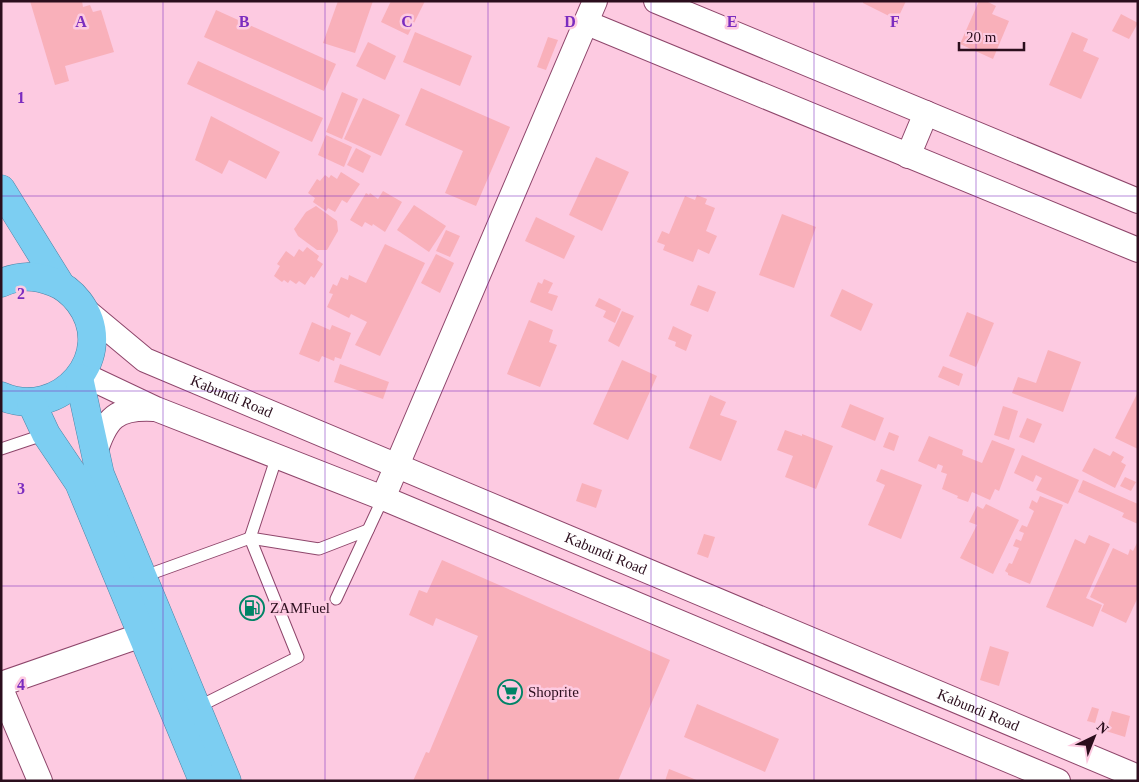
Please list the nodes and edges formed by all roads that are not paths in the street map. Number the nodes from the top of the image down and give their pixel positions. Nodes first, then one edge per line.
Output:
1 (595, 1) edge
2 (656, 1) edge
3 (587, 23) junction
4 (926, 113) junction
5 (908, 156) junction
6 (1, 189) edge
7 (1138, 202) edge
8 (1138, 250) edge
9 (1, 283) edge
10 (60, 284) junction
11 (85, 310) junction
12 (81, 376) junction
13 (1, 396) edge
14 (31, 402) junction
15 (156, 409) junction
16 (46, 434) junction
17 (1, 449) edge
18 (95, 453) junction
19 (277, 456) junction
20 (397, 466) junction
21 (383, 498) junction
22 (368, 530) junction
23 (250, 538) junction
24 (132, 581) junction
25 (336, 599) dead end
26 (142, 635) junction
27 (1, 684) edge
28 (1, 688) edge
29 (187, 713) junction
30 (1062, 745) junction
31 (1138, 777) edge
32 (211, 779) edge
33 (1054, 779) edge
34 (40, 781) edge

1 - 3 street
2 - 4 street
3 - 5 street
3 - 20 street
4 - 5 street
4 - 7 street
5 - 8 street
6 - 10 highway
9 - 10 highway
10 - 11 highway
11 - 12 highway
11 - 20 street, Kabundi Road
12 - 14 highway
12 - 15 street
12 - 18 highway
13 - 14 highway
14 - 16 highway
15 - 18 street
15 - 19 street
16 - 17 lane
16 - 24 highway
18 - 24 highway
19 - 21 street
19 - 23 lane
20 - 21 street
20 - 30 street, Kabundi Road
21 - 22 lane
21 - 33 street
22 - 23 lane
22 - 25 lane
23 - 24 lane
23 - 29 lane
24 - 26 highway
24 - 29 highway
26 - 27 street
26 - 29 highway
28 - 34 street
29 - 32 highway
30 - 31 street, Kabundi Road
30 - 33 street

